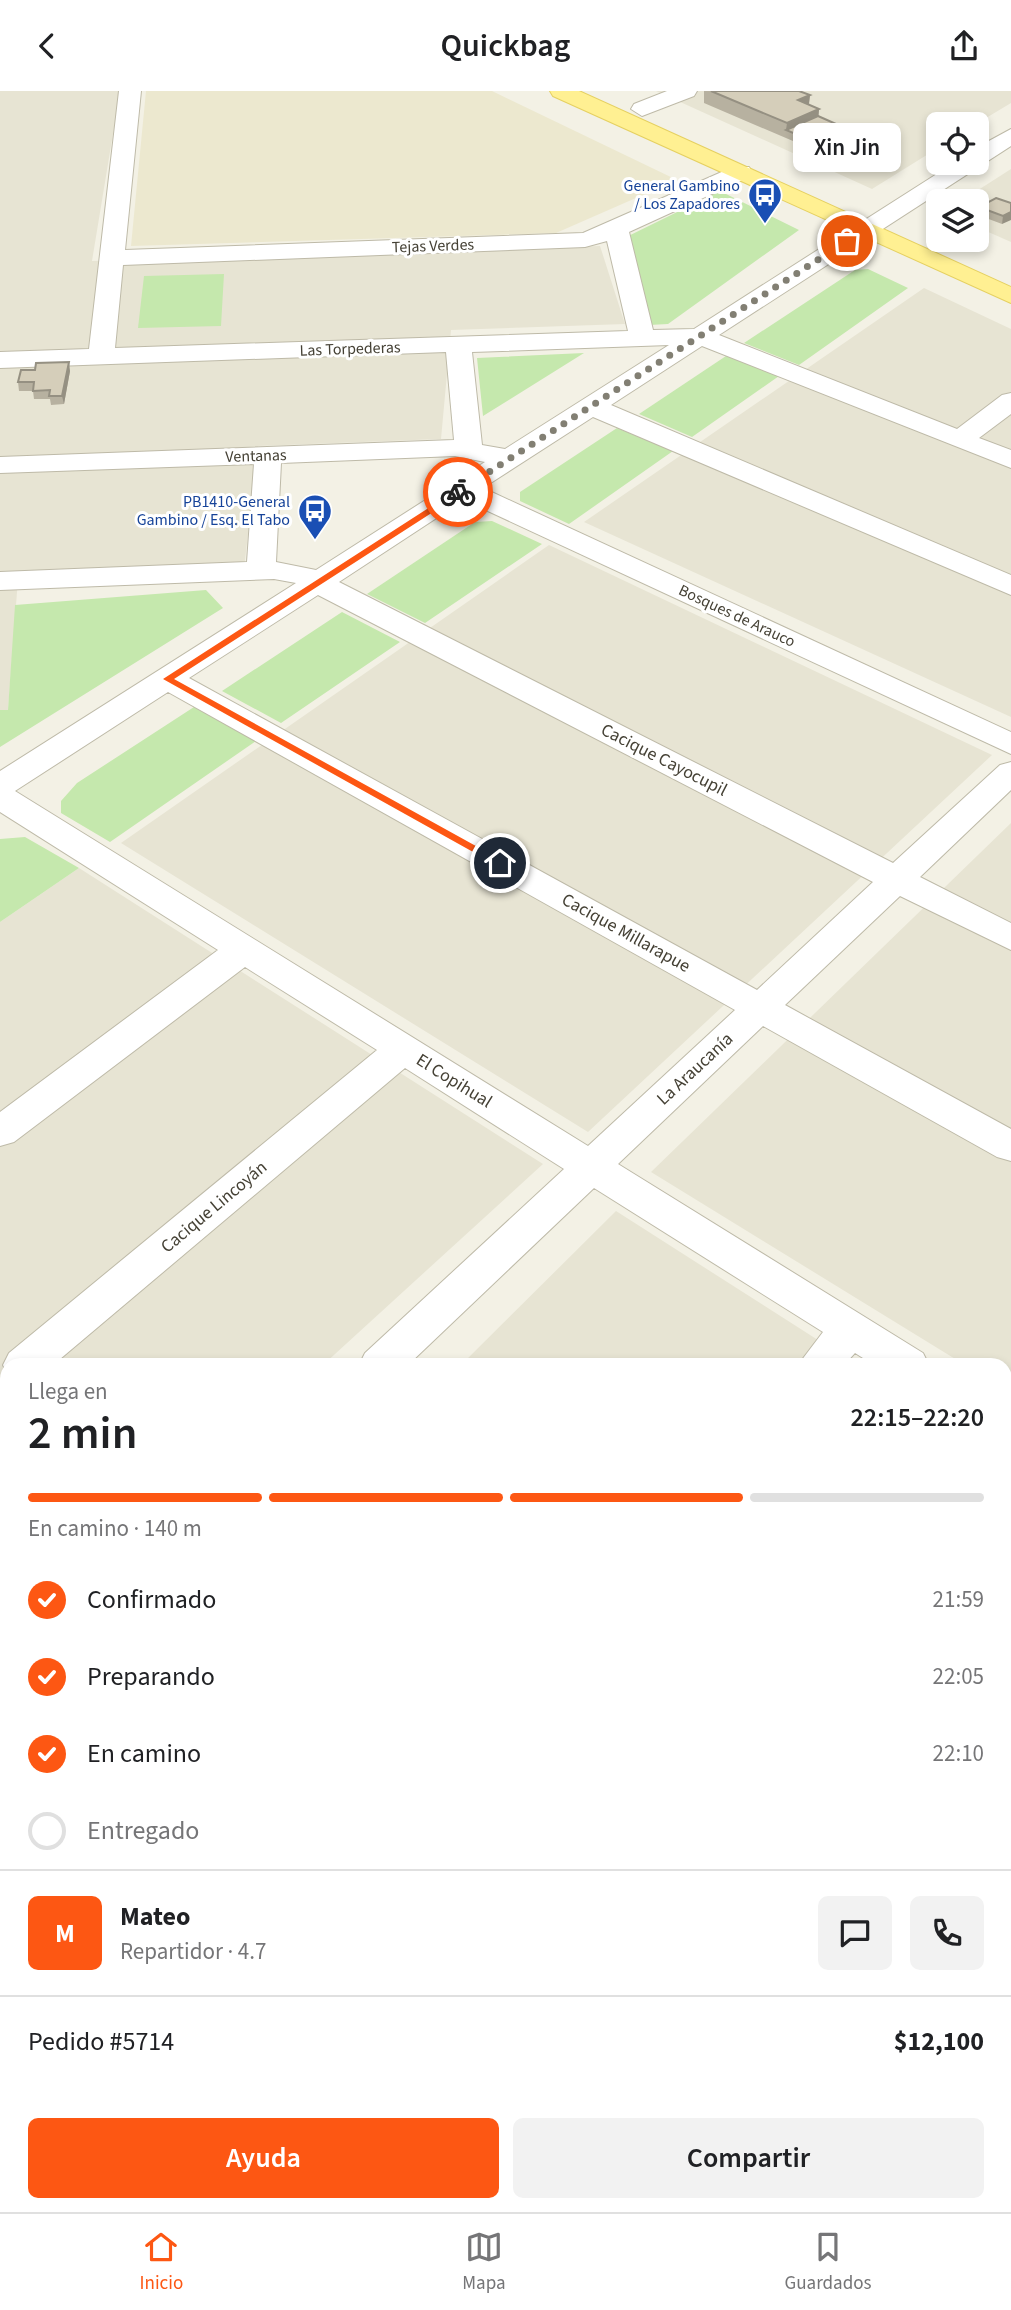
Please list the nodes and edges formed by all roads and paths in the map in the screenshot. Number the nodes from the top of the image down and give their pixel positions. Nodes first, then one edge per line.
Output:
1 (130, 91) edge
2 (561, 91) edge
3 (603, 91) edge
4 (686, 91) edge
5 (642, 109) junction
6 (1011, 136) edge
7 (989, 150) edge
8 (741, 172) junction
9 (951, 175) edge
10 (875, 224) junction
11 (616, 229) junction
12 (112, 258) junction
13 (1011, 274) edge
14 (1011, 296) edge
15 (700, 336) junction
16 (642, 338) junction
17 (458, 345) junction
18 (101, 357) junction
19 (0, 360) edge
20 (1011, 401) edge
21 (591, 406) junction
22 (960, 439) junction
23 (469, 450) junction
24 (268, 455) junction
25 (510, 458) junction
26 (1011, 460) edge
27 (0, 465) edge
28 (462, 489) junction
29 (261, 571) junction
30 (0, 581) edge
31 (317, 583) junction
32 (1011, 586) edge
33 (167, 679) junction
34 (1011, 744) edge
35 (1011, 772) edge
36 (0, 786) edge
37 (0, 797) edge
38 (897, 880) junction
39 (1011, 938) edge
40 (244, 949) junction
41 (760, 1008) junction
42 (403, 1049) junction
43 (0, 1132) edge
44 (1011, 1147) edge
45 (591, 1167) junction
46 (851, 1329) junction
47 (32, 1358) edge
48 (387, 1358) edge
49 (825, 1358) edge
50 (897, 1358) edge

1 - 12 street
2 - 8 main road
3 - 5 main road
4 - 5 street
5 - 10 main road
6 - 7 street
8 - 10 main road
8 - 11 street, Tejas Verdes
9 - 10 street
10 - 13 main road
10 - 14 main road
10 - 15 street
11 - 12 street, Tejas Verdes
11 - 16 street
12 - 18 street
15 - 16 street, Las Torpederas
15 - 21 street
15 - 22 street
16 - 17 street, Las Torpederas
17 - 18 street, Las Torpederas
17 - 23 street
18 - 19 street, Las Torpederas
20 - 22 street
21 - 25 street
21 - 32 street
22 - 26 street
23 - 24 street, Ventanas
23 - 25 street, Ventanas
24 - 27 street, Ventanas
24 - 29 street
25 - 28 street
28 - 31 street
28 - 34 street, Bosques de Arauco
29 - 30 street, Cacique Cayocupil
29 - 31 street, Cacique Cayocupil
31 - 33 street
31 - 38 street, Cacique Cayocupil
33 - 36 street
33 - 41 street, Cacique Millarapue
35 - 38 street, La Araucanía
37 - 40 street, El Copihual
38 - 39 street, Cacique Cayocupil
38 - 41 street, La Araucanía
40 - 42 street, El Copihual
40 - 43 street
41 - 44 street, Cacique Millarapue
41 - 45 street, La Araucanía
42 - 45 street, El Copihual
42 - 47 street, Cacique Lincoyán
45 - 46 street, El Copihual
45 - 48 street, La Araucanía
46 - 49 street
46 - 50 street, El Copihual

